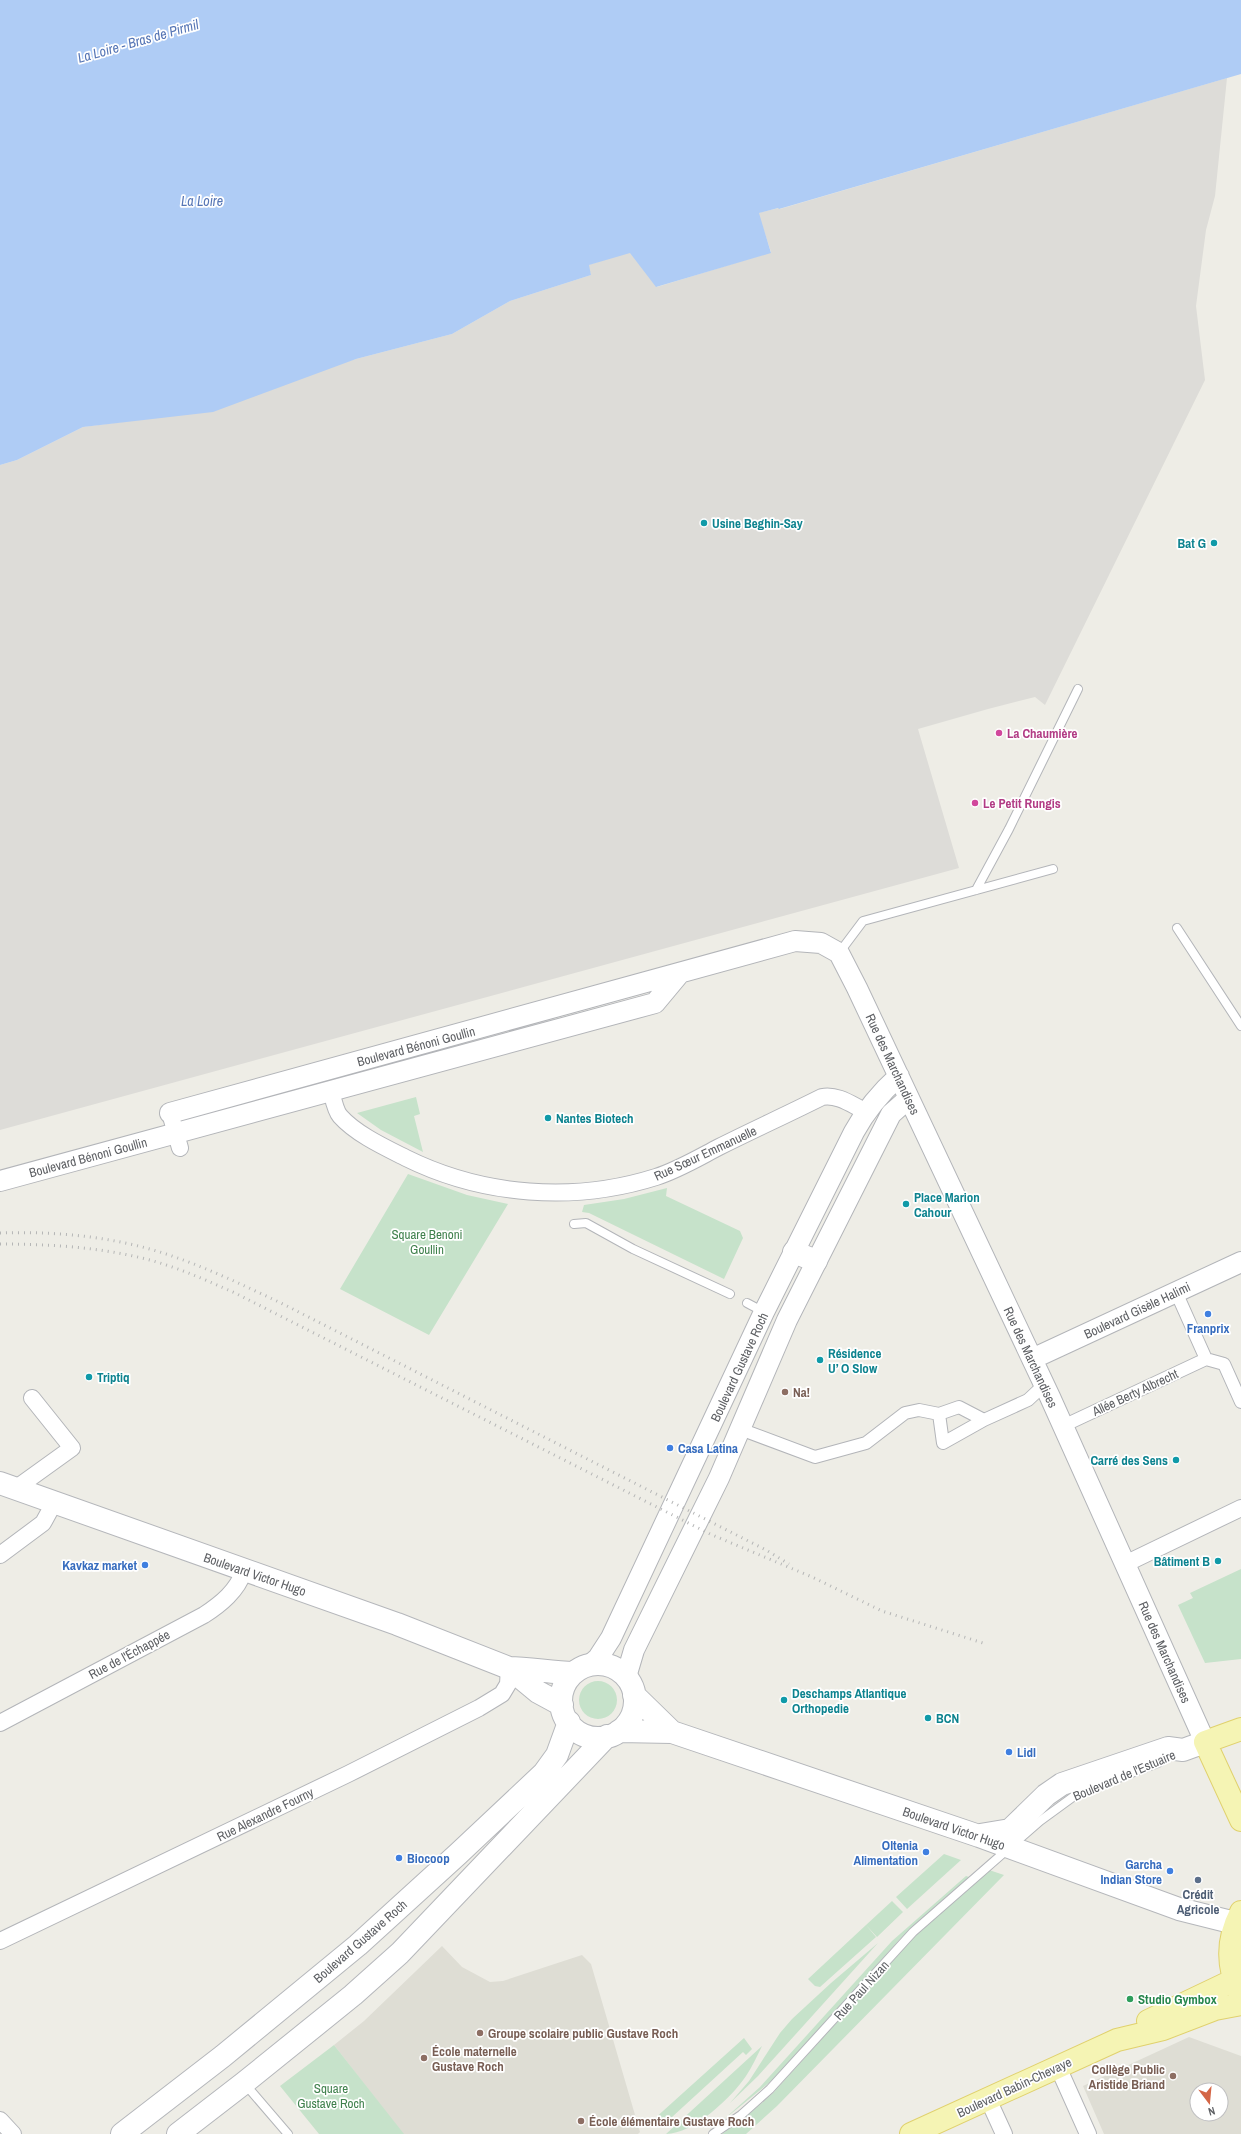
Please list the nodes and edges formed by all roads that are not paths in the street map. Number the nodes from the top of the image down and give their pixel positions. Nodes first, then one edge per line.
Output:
1 (1078, 689) dead end
2 (1053, 869) dead end
3 (976, 890) junction
4 (1177, 928) dead end
5 (839, 953) junction
6 (680, 973) junction
7 (1241, 1026) edge
8 (899, 1076) junction
9 (331, 1090) junction
10 (909, 1098) junction
11 (865, 1111) junction
12 (170, 1114) joint
13 (178, 1140) junction
14 (0, 1181) edge
15 (574, 1224) dead end
16 (794, 1252) junction
17 (816, 1261) junction
18 (1241, 1262) edge
19 (1176, 1292) junction
20 (730, 1294) dead end
21 (1032, 1359) junction
22 (1206, 1360) junction
23 (1044, 1385) junction
24 (32, 1398) dead end
25 (1241, 1402) edge
26 (939, 1414) junction
27 (984, 1420) junction
28 (1063, 1426) junction
29 (740, 1429) junction
30 (8, 1486) edge
31 (54, 1503) junction
32 (1241, 1508) edge
33 (0, 1554) edge
34 (1125, 1564) junction
35 (244, 1571) junction
36 (509, 1668) junction
37 (582, 1669) junction
38 (630, 1686) junction
39 (565, 1714) junction
40 (0, 1723) edge
41 (1241, 1729) edge
42 (672, 1732) junction
43 (613, 1733) junction
44 (1205, 1742) junction
45 (1183, 1750) junction
46 (1241, 1820) edge
47 (979, 1836) junction
48 (1010, 1847) junction
49 (1238, 1918) edge
50 (0, 1941) edge
51 (1239, 1984) edge
52 (1241, 2004) edge
53 (1117, 2040) junction
54 (1058, 2067) junction
55 (198, 2075) junction
56 (244, 2083) junction
57 (988, 2099) junction
58 (220, 2102) junction
59 (0, 2120) edge
60 (13, 2134) edge
61 (122, 2134) edge
62 (178, 2134) edge
63 (288, 2134) edge
64 (713, 2134) edge
65 (912, 2134) edge
66 (1004, 2134) edge
67 (1088, 2134) edge

1 - 3 lane
2 - 3 lane
3 - 5 lane
4 - 7 lane
5 - 6 street, Boulevard Bénoni Goullin
5 - 8 street, Rue des Marchandises
6 - 9 street, Boulevard Bénoni Goullin
6 - 12 street, Boulevard Bénoni Goullin
8 - 10 street, Rue des Marchandises
8 - 11 street, Boulevard Gustave Roch
9 - 11 street, Rue Sœur Emmanuelle
9 - 13 street, Boulevard Bénoni Goullin
10 - 17 street, Boulevard Gustave Roch
10 - 21 street, Rue des Marchandises
11 - 16 street, Boulevard Gustave Roch
12 - 13 street, Boulevard Bénoni Goullin
13 - 14 street, Boulevard Bénoni Goullin
15 - 20 lane
16 - 17 main road
16 - 37 street, Boulevard Gustave Roch
17 - 29 street, Boulevard Gustave Roch
18 - 19 street, Boulevard Gisèle Halimi
19 - 21 street, Boulevard Gisèle Halimi
19 - 22 street
21 - 23 street, Rue des Marchandises
22 - 25 street
22 - 28 street, Allée Berty Albrecht
23 - 27 street
23 - 28 street, Rue des Marchandises
24 - 30 street
26 - 27 street
26 - 27 street
26 - 29 street
28 - 34 street, Rue des Marchandises
29 - 38 street, Boulevard Gustave Roch
30 - 31 main road, Boulevard Victor Hugo
31 - 33 street
31 - 35 main road, Boulevard Victor Hugo
32 - 34 street
34 - 44 street, Rue des Marchandises
35 - 36 main road, Boulevard Victor Hugo
35 - 40 street, Rue de l'Échappée
36 - 37 main road, Boulevard Victor Hugo
36 - 39 main road, Boulevard Victor Hugo
36 - 50 street, Rue Alexandre Fourny
37 - 38 main road
37 - 39 main road
38 - 42 main road, Boulevard Victor Hugo
38 - 43 main road
39 - 43 main road
39 - 55 main road, Boulevard Gustave Roch
41 - 44 main road, Boulevard de l'Estuaire
42 - 43 main road, Boulevard Victor Hugo
42 - 47 main road, Boulevard Victor Hugo
43 - 56 main road
44 - 45 main road, Boulevard de l'Estuaire
44 - 46 main road
45 - 47 main road, Boulevard de l'Estuaire
45 - 48 lane, Boulevard de l'Estuaire
47 - 48 main road, Boulevard Victor Hugo
48 - 49 main road, Boulevard Victor Hugo
48 - 64 lane, Rue Paul Nizan
49 - 51 main road
51 - 53 main road, Boulevard Babin-Chevaye
52 - 53 main road, Boulevard Babin-Chevaye
53 - 54 main road, Boulevard Babin-Chevaye
54 - 57 main road, Boulevard Babin-Chevaye
54 - 67 street
55 - 58 main road
55 - 61 main road, Boulevard Gustave Roch
56 - 58 main road
56 - 63 lane
57 - 65 main road, Boulevard Babin-Chevaye
57 - 66 street
58 - 62 main road
59 - 60 street

